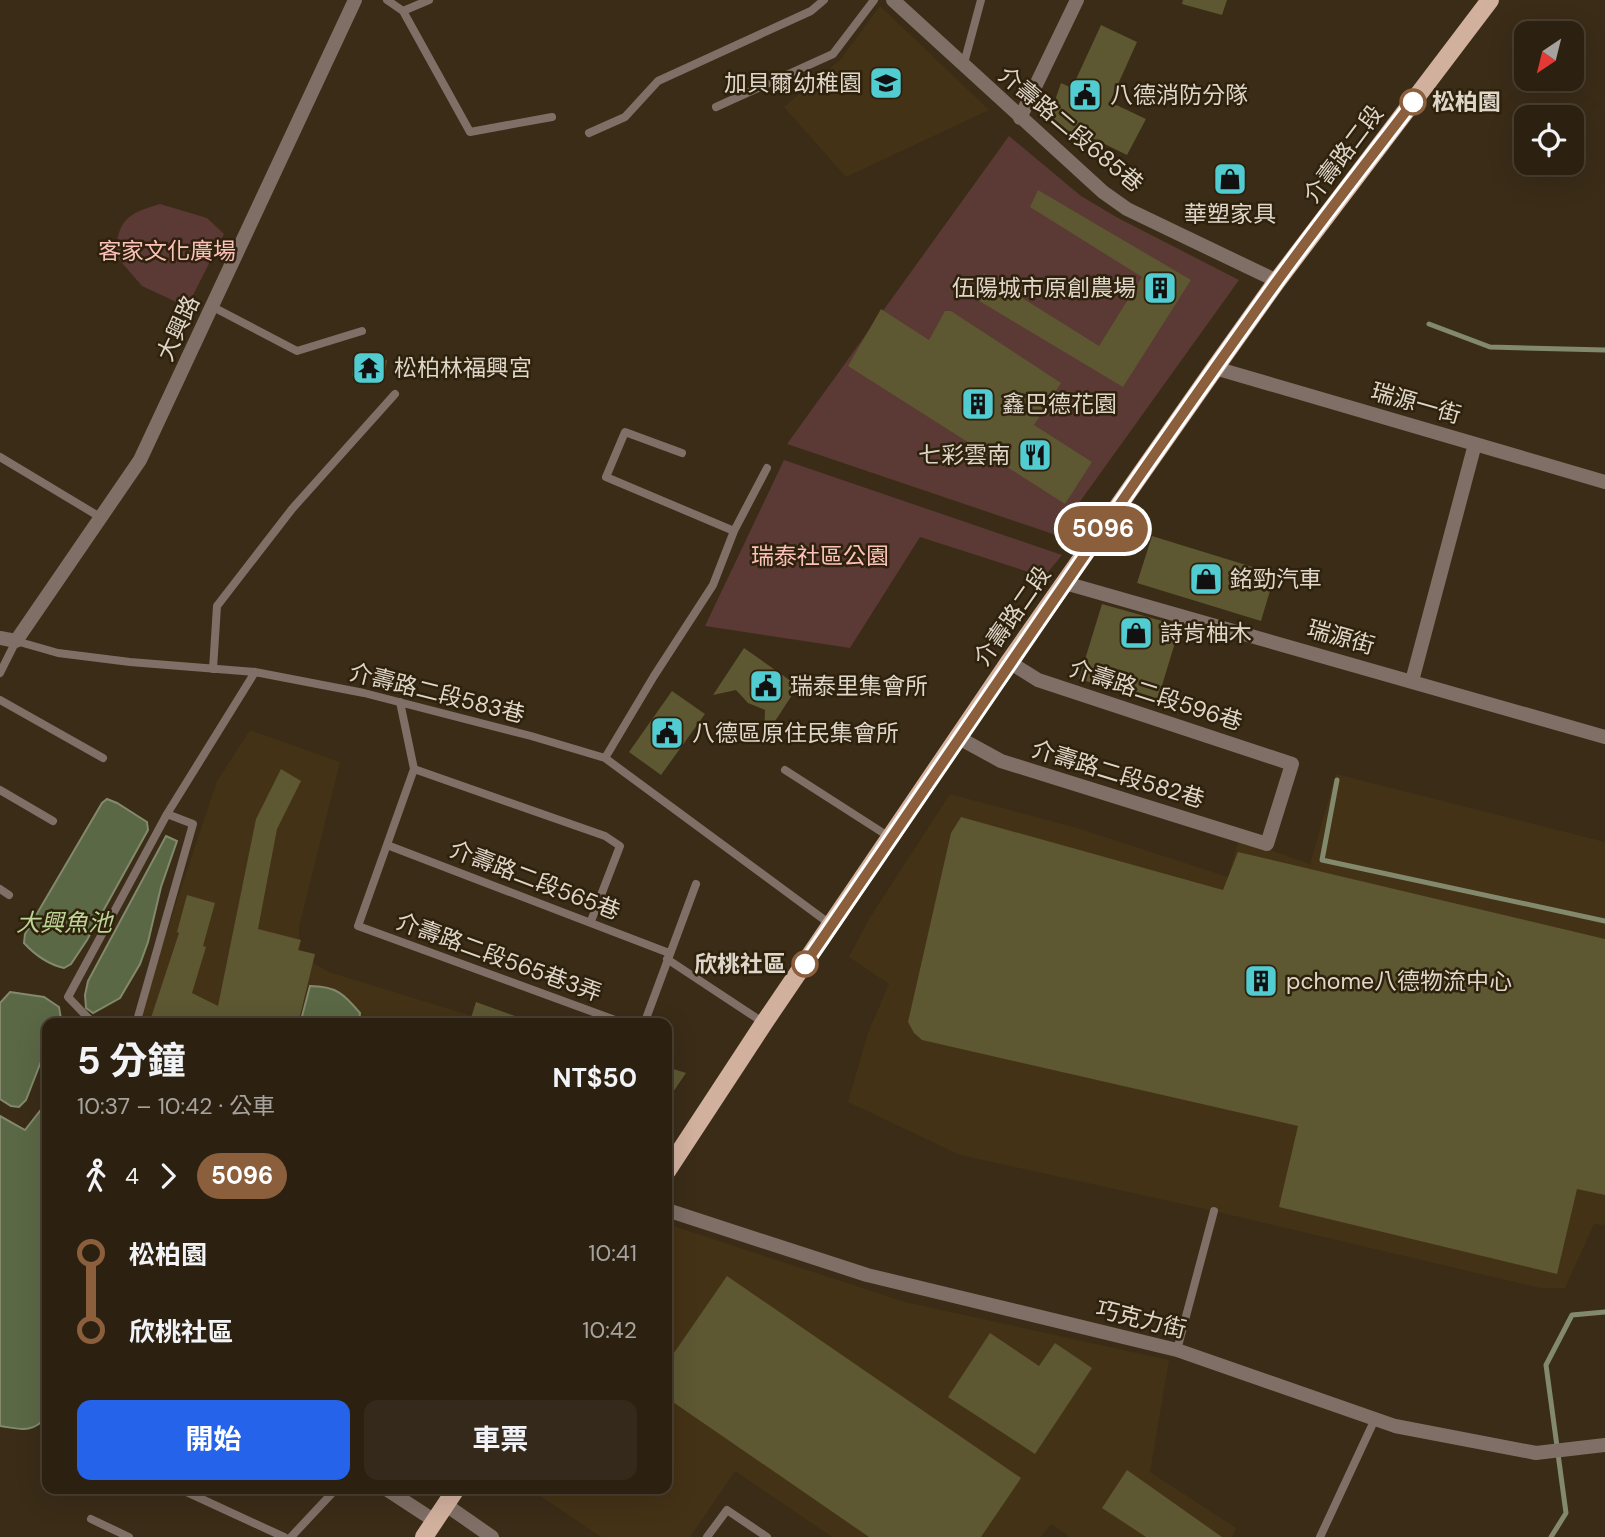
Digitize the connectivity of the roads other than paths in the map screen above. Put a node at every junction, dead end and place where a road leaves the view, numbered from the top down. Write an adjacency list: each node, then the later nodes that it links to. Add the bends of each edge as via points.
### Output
1 (355, 0): 17 (street, 大興路)
2 (387, 0): 10 (lane)
3 (429, 0): 10 (lane)
4 (824, 0): 15 (lane, via 659,81 625,117)
5 (874, 0): 12 (lane, via 833,54)
6 (893, 0): 11 (street, 介壽路二段685巷)
7 (981, 0): 11 (lane)
8 (1077, 0): 14 (street)
9 (1490, 0): 16 (main road, 介壽路二段)
10 (402, 10): 13 (lane, via 470,132)
11 (963, 66): 14 (street, 介壽路二段685巷)
12 (716, 107)
13 (552, 117)
14 (1020, 118): 16 (street, 介壽路二段685巷, via 1127,209)
15 (589, 133)
16 (1277, 281): 19 (main road, 介壽路二段)
17 (213, 307): 18 (lane, via 297,351); 26 (street, 大興路, via 140,460)
18 (362, 331)
19 (1215, 368): 21 (street, 瑞源一街); 28 (main road, 介壽路二段)
20 (396, 394): 32 (lane, via 292,509 217,606)
21 (1475, 444): 25 (street, 瑞源一街); 35 (street)
22 (682, 453): 27 (lane, via 625,432 606,477)
23 (0, 457): 26 (lane)
24 (767, 468): 27 (lane)
25 (1605, 482)
26 (100, 517): 30 (street, 大興路)
27 (734, 531): 41 (lane, via 713,585)
28 (1065, 583): 31 (main road, 介壽路二段); 35 (street, 瑞源街)
29 (0, 638): 30 (street)
30 (16, 641): 32 (lane, 介壽路二段583巷, via 58,653); 34 (lane)
31 (1009, 662): 39 (main road, 介壽路二段); 48 (street, 介壽路二段596巷, via 1038,680 1292,764)
32 (213, 669): 33 (lane, 介壽路二段583巷)
33 (255, 672): 37 (lane, 介壽路二段583巷); 45 (lane)
34 (0, 673)
35 (1412, 681): 38 (street, 瑞源街)
36 (0, 699): 40 (lane)
37 (400, 702): 41 (lane, 介壽路二段583巷); 42 (lane)
38 (1605, 737)
39 (959, 738): 47 (main road, 介壽路二段); 48 (street, 介壽路二段582巷, via 1001,761)
40 (103, 758)
41 (605, 758): 54 (lane, 介壽路二段583巷)
42 (414, 769): 49 (lane); 53 (lane, via 605,836 620,846)
43 (785, 770): 47 (lane)
44 (0, 790): 46 (lane)
45 (167, 814): 56 (lane, via 68,997); 57 (lane, via 192,824)
46 (53, 821)
47 (891, 838): 54 (main road, 介壽路二段)
48 (1267, 844)
49 (387, 845): 53 (lane, 介壽路二段565巷); 58 (lane, 介壽路二段565巷3弄, via 359,926)
50 (696, 884): 55 (lane)
51 (0, 889): 52 (lane)
52 (9, 895)
53 (591, 921): 55 (lane, 介壽路二段565巷)
54 (831, 925): 60 (main road, 介壽路二段)
55 (668, 956): 59 (lane); 60 (lane, 介壽路二段565巷)
56 (88, 1018)
57 (138, 1018)
58 (610, 1018)
59 (646, 1018)
60 (764, 1023): 61 (main road, 介壽路二段)
61 (672, 1163)
62 (1214, 1211): 64 (lane)
63 (672, 1212): 64 (street, 巧克力街, via 867,1275)
64 (1177, 1350): 65 (street, 巧克力街)
65 (1375, 1419): 66 (street, 巧克力街, via 1536,1452); 81 (lane)
66 (1605, 1445)
67 (191, 1494): 75 (lane)
68 (331, 1494): 76 (lane)
69 (394, 1494): 73 (street)
70 (453, 1494): 71 (main road)
71 (446, 1505): 73 (main road); 78 (street)
72 (90, 1519): 74 (lane)
73 (435, 1521): 77 (main road)
74 (129, 1537)
75 (284, 1537)
76 (291, 1537)
77 (424, 1537)
78 (492, 1537)
79 (708, 1537): 80 (lane, via 727,1510)
80 (767, 1537)
81 (1320, 1537)

